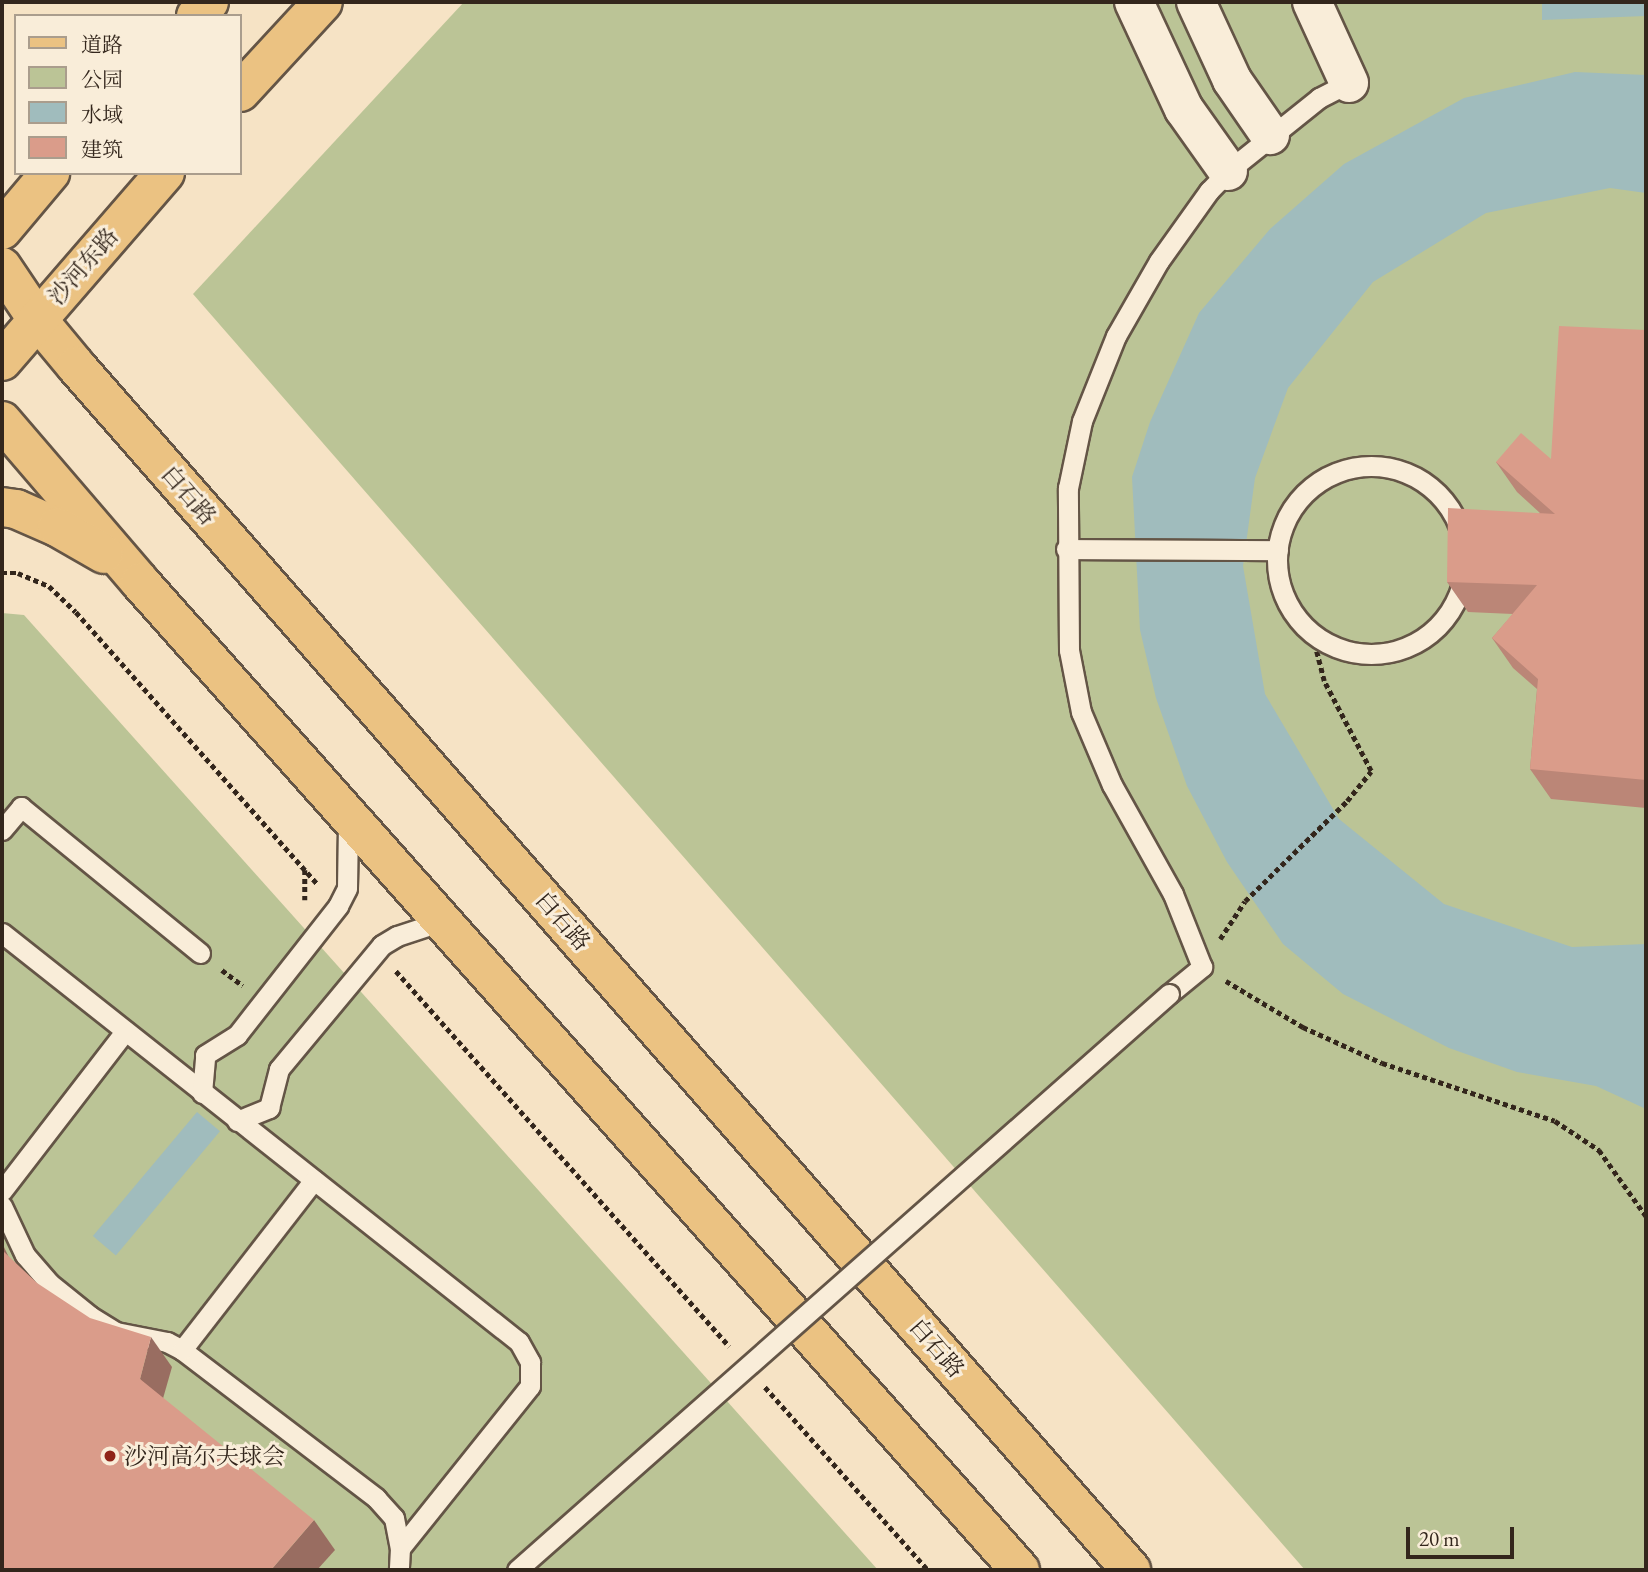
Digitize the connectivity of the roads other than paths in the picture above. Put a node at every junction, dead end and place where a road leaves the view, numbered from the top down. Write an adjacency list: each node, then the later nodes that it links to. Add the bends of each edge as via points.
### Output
1 (323, 2): 6 (main road)
2 (1134, 2): 8 (street, via 1184,109)
3 (1196, 2): 7 (street, via 1232,80)
4 (1312, 2): 5 (street)
5 (1349, 83): 7 (lane, via 1319,98)
6 (242, 90)
7 (1270, 135): 8 (lane)
8 (1228, 171): 17 (lane, via 1159,261 1116,335 1082,421 1068,488)
9 (48, 175): 11 (main road)
10 (164, 175): 13 (main road, 沙河东路)
11 (2, 230)
12 (2, 267): 13 (main road, 白石路)
13 (37, 319): 14 (main road, 沙河东路); 36 (main road, 白石路)
14 (2, 361)
15 (2, 421): 19 (main road)
16 (2, 507): 19 (main road, via 16,509 98,549)
17 (1066, 549): 18 (lane); 34 (lane, bridge, via 1069,650 1081,712 1112,785 1173,894 1202,967)
18 (1278, 550): 18 (lane, via 1284,523 1302,495 1328,476 1359,466 1392,468 1422,481 1446,503 1462,533 1465,568 1460,594 1445,620 1423,640 1396,652 1366,655 1338,649 1312,634 1292,612 1280,584)
19 (140, 582): 20 (main road)
20 (349, 816): 22 (main road); 26 (lane, via 347,888 338,906 237,1035 205,1055)
21 (2, 830): 24 (lane, via 21,807)
22 (443, 921): 27 (lane, via 397,936 377,950 279,1069 269,1108); 35 (main road)
23 (2, 933): 25 (lane)
24 (200, 953)
25 (125, 1031): 26 (lane); 29 (lane)
26 (202, 1093): 27 (lane)
27 (237, 1121): 28 (lane)
28 (314, 1180): 31 (lane); 32 (lane, via 519,1342 530,1362 530,1386)
29 (2, 1191)
30 (2, 1206): 31 (lane, via 25,1255 70,1300 116,1332 167,1342)
31 (182, 1350): 32 (lane, via 376,1498 394,1518)
32 (400, 1548): 33 (lane)
33 (399, 1570)
34 (517, 1570)
35 (1020, 1570)
36 (1131, 1570)

